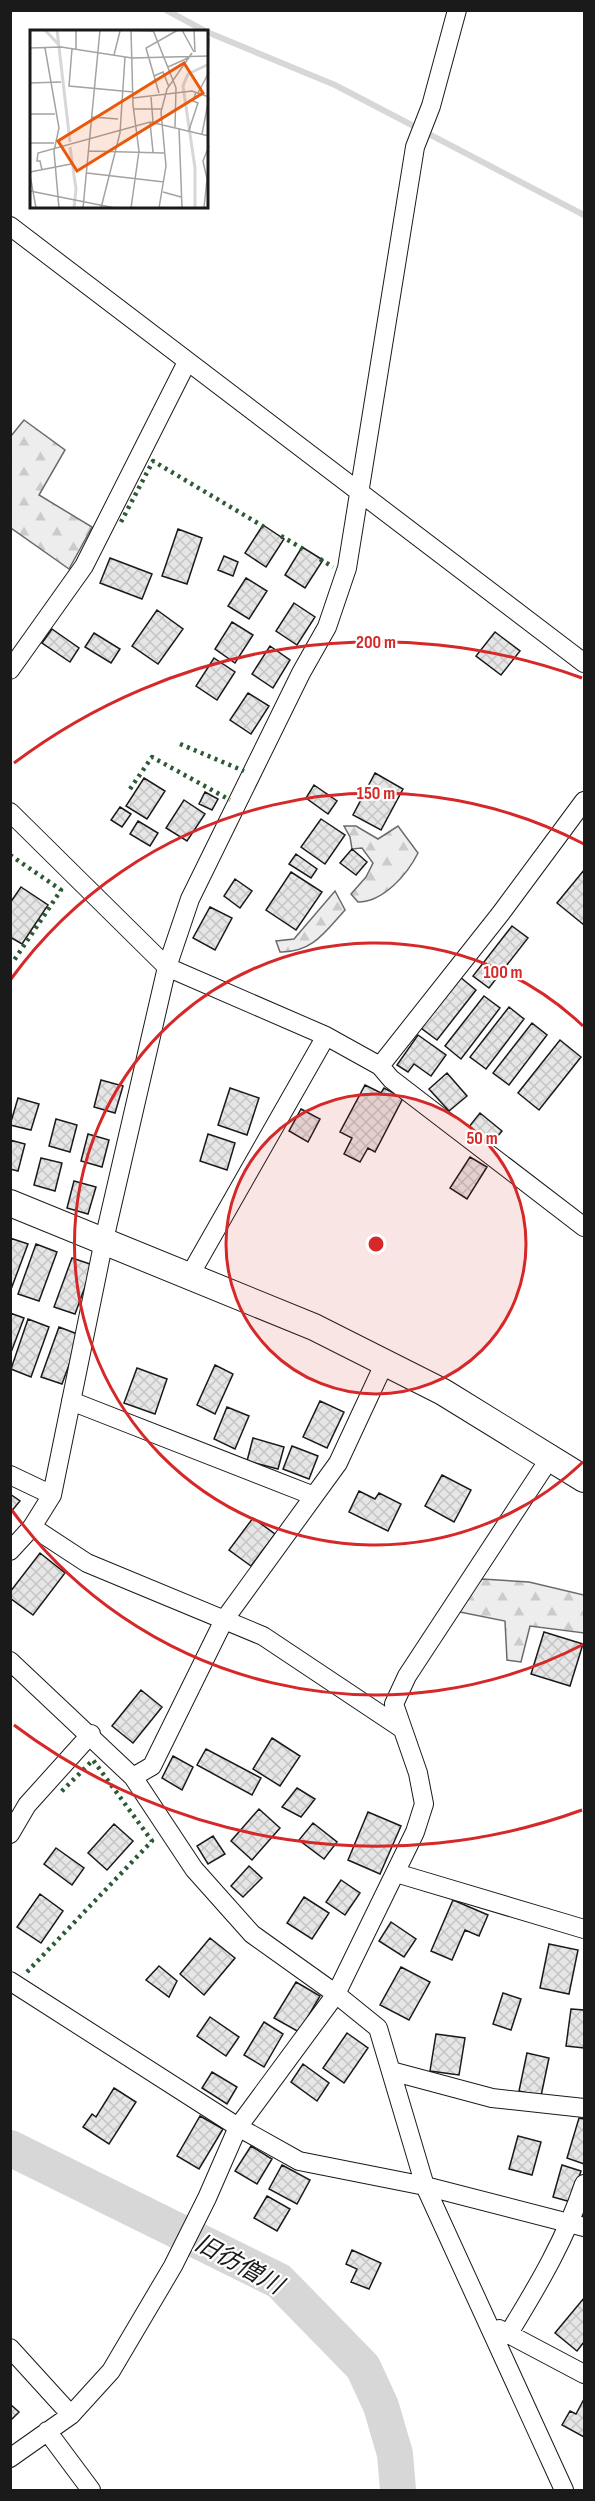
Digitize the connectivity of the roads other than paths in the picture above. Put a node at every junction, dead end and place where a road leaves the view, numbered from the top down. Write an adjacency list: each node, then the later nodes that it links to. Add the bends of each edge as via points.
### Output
1 (457, 10): 4 (street, via 431,106 415,147)
2 (10, 226): 3 (street)
3 (187, 362): 4 (street); 6 (street, via 84,566)
4 (359, 492): 5 (street); 9 (street, via 347,568 330,618 190,899)
5 (585, 663)
6 (10, 670)
7 (585, 801): 11 (street)
8 (10, 812): 9 (street)
9 (167, 968): 10 (street); 14 (street)
10 (326, 1036): 11 (street); 15 (street)
11 (380, 1066): 13 (street, via 391,1079)
12 (10, 1203): 14 (street)
13 (585, 1227)
14 (104, 1240): 15 (street); 17 (street)
15 (190, 1275): 16 (street, via 314,1327)
16 (385, 1362): 18 (street, via 443,1392); 22 (street, via 338,1463)
17 (71, 1401): 21 (street); 22 (street)
18 (550, 1458): 20 (street); 27 (street, via 407,1676 394,1704)
19 (10, 1475): 21 (street)
20 (585, 1479)
21 (52, 1495): 23 (street)
22 (314, 1496): 25 (street)
23 (32, 1527): 24 (street); 25 (street, via 87,1563)
24 (10, 1551)
25 (224, 1620): 27 (street, via 263,1636); 29 (street, via 152,1766)
26 (10, 1660): 28 (street)
27 (401, 1728): 31 (street, via 418,1773 424,1804)
28 (91, 1734): 29 (street); 30 (street, via 27,1805)
29 (133, 1777): 34 (street, via 194,1869 252,1934)
30 (10, 1834)
31 (396, 1874): 32 (street); 34 (street)
32 (585, 1929)
33 (10, 1981): 37 (street)
34 (336, 1994): 35 (street, via 378,2028); 37 (street)
35 (391, 2071): 36 (street, via 492,2098); 39 (street)
36 (585, 2108)
37 (238, 2127): 39 (street, via 299,2161); 45 (street, via 167,2275 111,2371)
38 (585, 2184): 40 (street)
39 (425, 2186): 40 (street); 41 (street)
40 (578, 2225): 42 (street)
41 (489, 2325): 42 (street); 49 (street)
42 (509, 2333): 44 (street)
43 (10, 2348): 45 (street)
44 (585, 2374)
45 (71, 2415): 46 (street)
46 (47, 2431): 47 (street); 48 (street)
47 (10, 2458)
48 (91, 2490)
49 (564, 2490)

